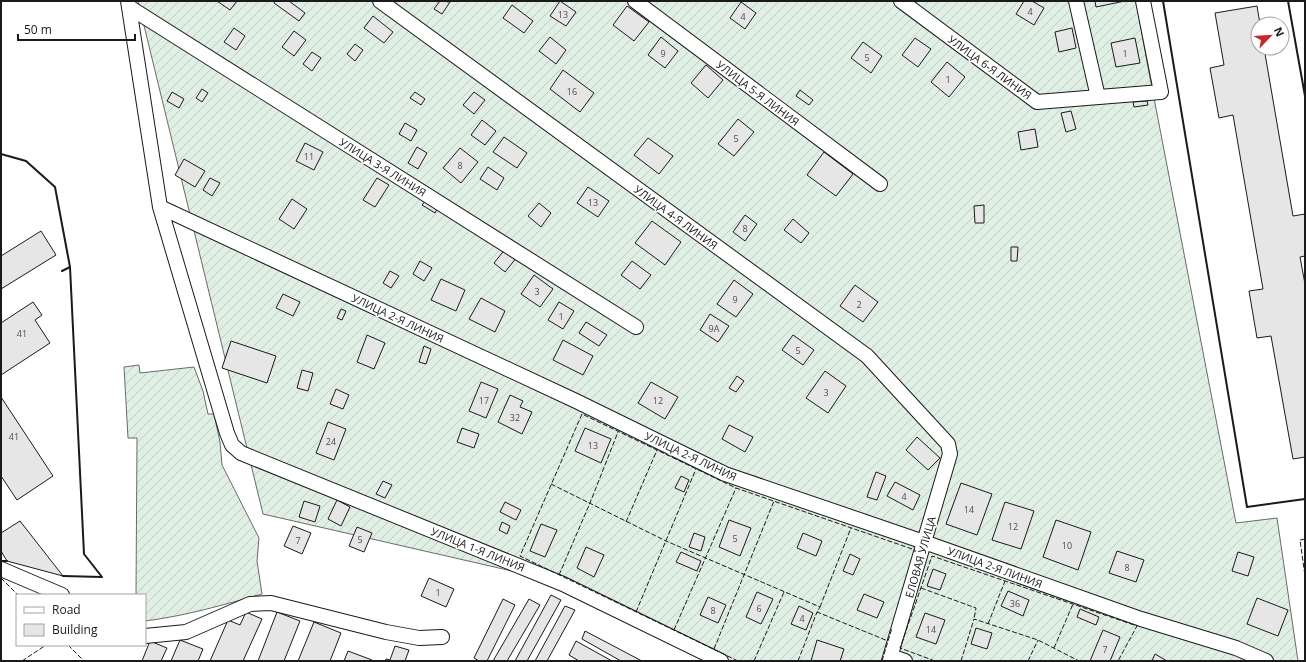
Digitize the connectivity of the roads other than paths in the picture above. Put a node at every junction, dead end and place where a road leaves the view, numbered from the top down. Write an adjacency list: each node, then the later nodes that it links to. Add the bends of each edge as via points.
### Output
1 (380, 1): 11 (street, УЛИЦА 4-Я ЛИНИЯ, via 867,356 948,444)
2 (635, 1): 8 (street, УЛИЦА 5-Я ЛИНИЯ)
3 (901, 1): 7 (street, УЛИЦА 6-Я ЛИНИЯ, via 1037,102)
4 (1076, 1): 7 (street)
5 (1143, 1): 7 (street, УЛИЦА 6-Я ЛИНИЯ, via 1161,92)
6 (128, 4): 9 (street); 10 (street, УЛИЦА 3-Я ЛИНИЯ)
7 (1098, 97)
8 (880, 184)
9 (160, 207): 12 (street, УЛИЦА 2-Я ЛИНИЯ, via 576,401 725,474); 18 (street, УЛИЦА 1-Я ЛИНИЯ, via 227,433 232,445 241,453 563,584)
10 (636, 327)
11 (950, 454): 12 (street, ЕЛОВАЯ УЛИЦА)
12 (924, 542): 17 (street, ЕЛОВАЯ УЛИЦА); 20 (street, УЛИЦА 2-Я ЛИНИЯ, via 1142,619 1236,648)
13 (1, 570): 14 (street)
14 (60, 594)
15 (146, 636): 16 (street, via 186,632 250,604 271,603 386,632 419,638)
16 (442, 638)
17 (890, 659): 19 (street)
18 (721, 661)
19 (905, 661)
20 (1266, 661)

